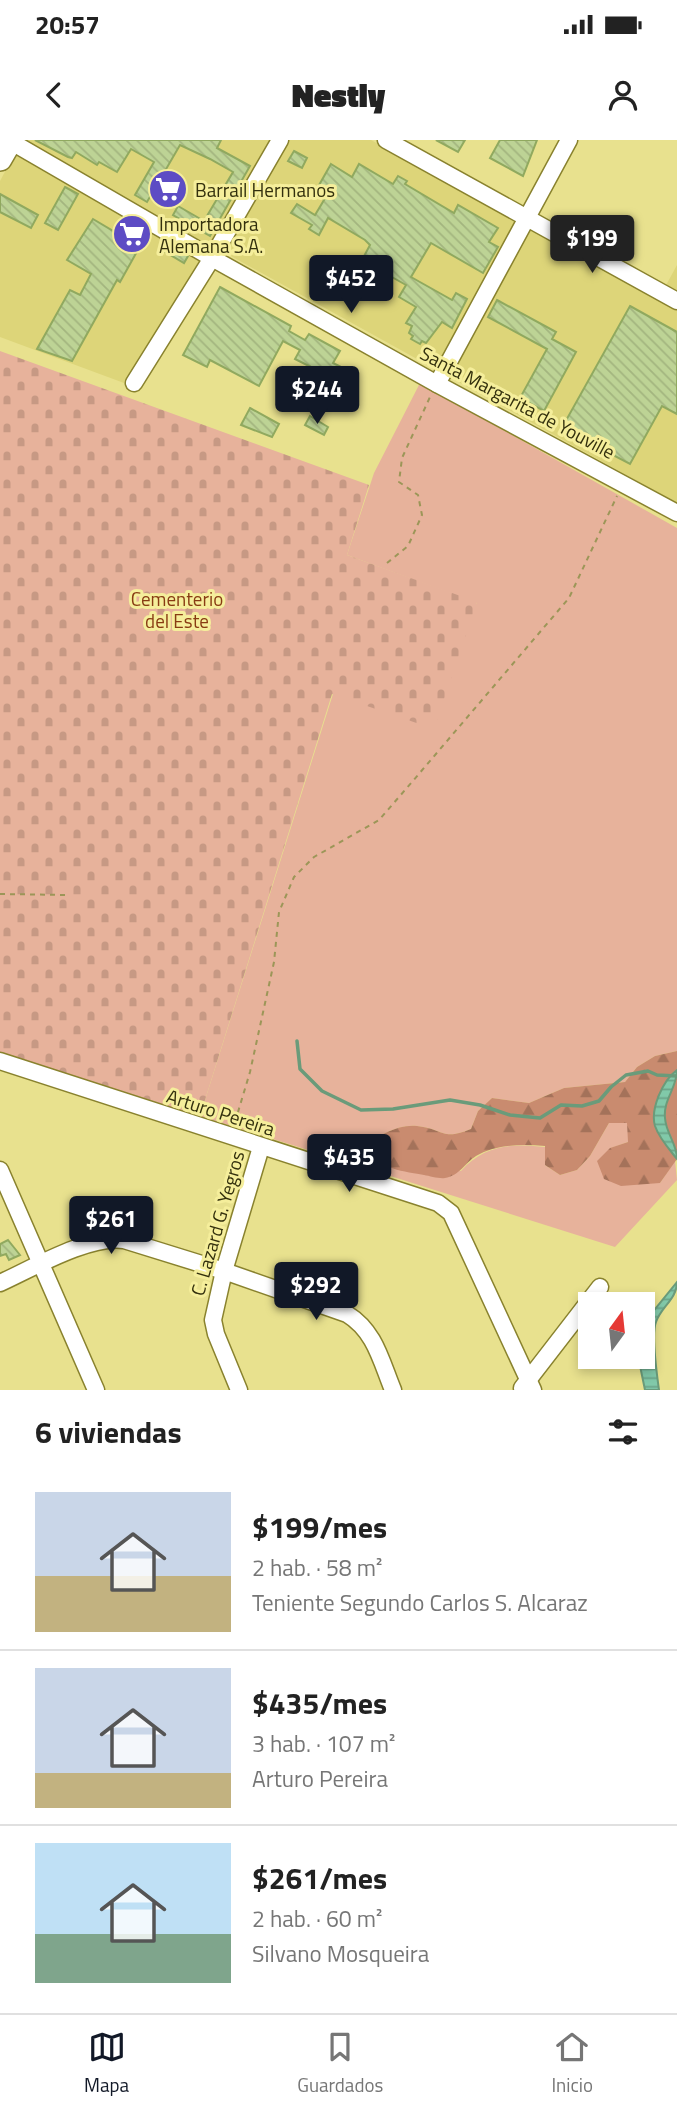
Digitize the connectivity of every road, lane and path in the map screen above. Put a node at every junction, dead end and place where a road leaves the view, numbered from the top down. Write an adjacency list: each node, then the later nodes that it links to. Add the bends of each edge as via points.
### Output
1 (10, 140): 5 (highway); 7 (street, Santa Margarita de Youville)
2 (280, 140): 7 (street)
3 (386, 140): 6 (street)
4 (569, 140): 6 (street)
5 (0, 159)
6 (526, 216): 8 (street); 10 (street)
7 (212, 258): 9 (street); 10 (street, Santa Margarita de Youville)
8 (677, 301)
9 (134, 383)
10 (435, 388): 12 (street, Santa Margarita de Youville); 13 (path, via 402,458 399,482 418,495 422,515 408,546)
11 (618, 495): 17 (path, via 569,598 379,820 314,857 294,877 279,912 274,962 250,1072)
12 (677, 513)
13 (387, 563)
14 (0, 894): 15 (path)
15 (67, 895)
16 (0, 1061): 17 (street, Arturo Pereira)
17 (230, 1137): 18 (street, Arturo Pereira)
18 (261, 1147): 21 (street, C. Lazard G. Yegros); 24 (street, Arturo Pereira, via 438,1203 450,1213 495,1305)
19 (0, 1170): 20 (street)
20 (41, 1264): 21 (street, via 111,1238); 22 (street); 25 (street)
21 (224, 1271): 26 (street, C. Lazard G. Yegros, via 213,1320); 27 (street, via 361,1322 372,1336)
22 (0, 1283)
23 (600, 1287): 24 (street)
24 (527, 1387)
25 (96, 1390)
26 (239, 1390)
27 (393, 1390)

